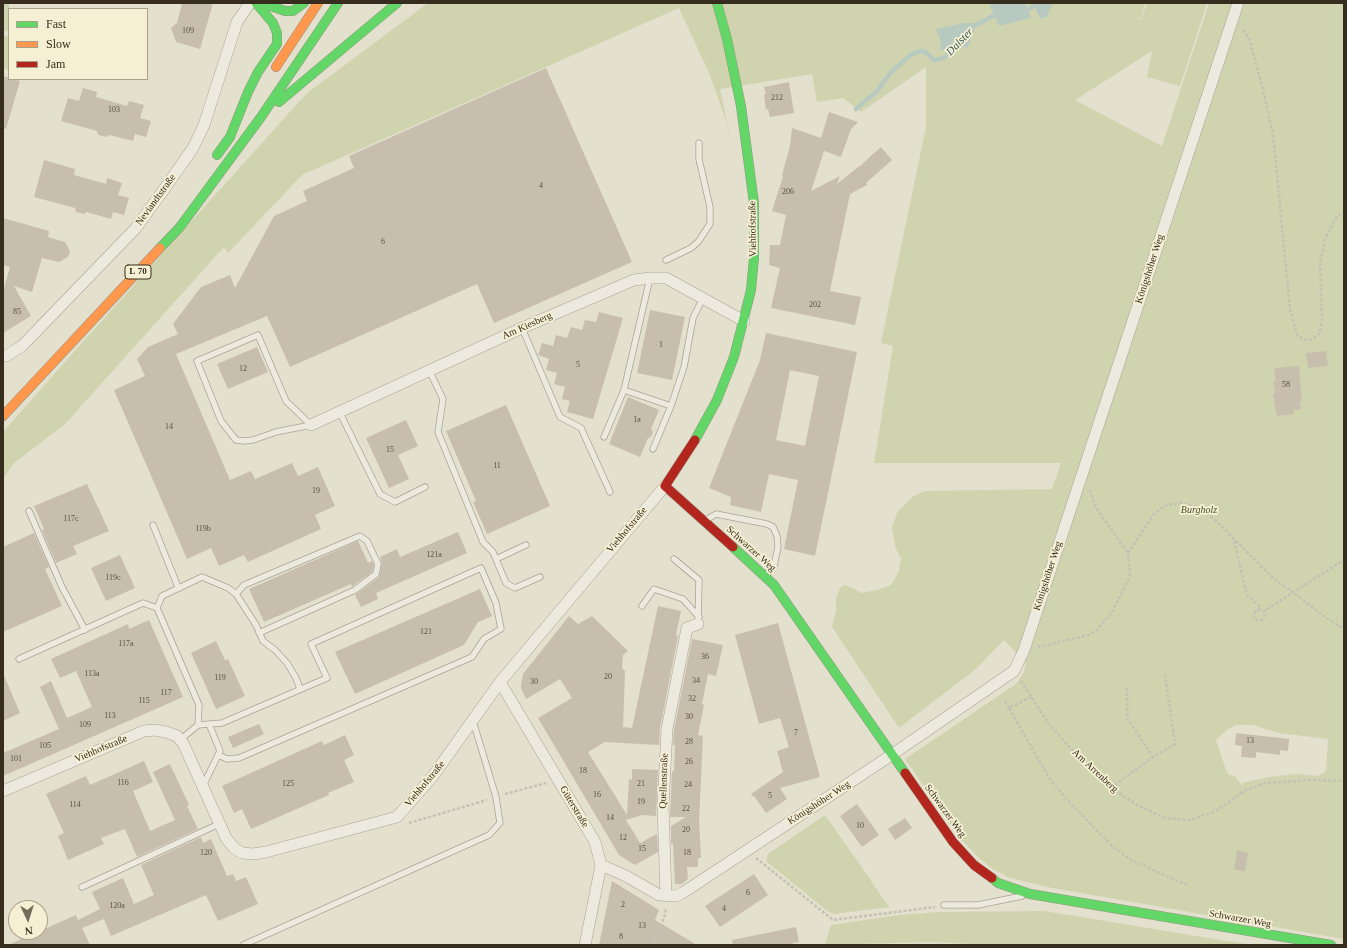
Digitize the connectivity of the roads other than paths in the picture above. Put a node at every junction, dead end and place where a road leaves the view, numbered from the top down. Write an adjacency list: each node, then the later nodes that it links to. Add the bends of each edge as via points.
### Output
1 (250, 3): 21 (street, Neviandtstraße, via 237,22 204,125 193,148 131,234 22,346)
2 (256, 3): 13 (main road, via 274,23 277,44 258,72)
3 (262, 3): 4 (main road, via 285,11 300,7)
4 (304, 3)
5 (318, 3): 10 (main road)
6 (338, 3): 12 (main road, L 70)
7 (396, 3): 12 (main road, L 70)
8 (717, 3): 19 (main road, Viehhofstraße, via 741,106 754,202 754,258)
9 (1238, 3): 56 (street, Königshöher Weg, via 1024,650 1014,671)
10 (272, 72)
11 (255, 98): 13 (main road)
12 (261, 118): 26 (main road, L 70, via 180,227)
13 (230, 137): 15 (main road)
14 (699, 143): 16 (lane, via 699,159 710,208 710,224 691,248)
15 (212, 162)
16 (666, 260)
17 (650, 278): 18 (street, Am Kiesberg, via 666,278); 20 (street, Am Kiesberg, via 634,280); 23 (lane)
18 (704, 298): 19 (street, Am Kiesberg); 24 (lane, via 694,318 684,367)
19 (744, 321): 30 (main road, Viehhofstraße, via 734,357 717,400 685,457)
20 (522, 328): 22 (street, Am Kiesberg); 32 (lane, via 560,417 581,428)
21 (3, 356)
22 (429, 370): 25 (street, Am Kiesberg); 37 (lane, via 443,399 438,432 483,542 494,552)
23 (624, 390): 24 (lane); 28 (lane)
24 (671, 406): 29 (lane)
25 (339, 411): 27 (street, Am Kiesberg); 31 (lane, via 380,494 395,502)
26 (3, 416)
27 (311, 425): 27 (lane, via 253,440 236,440 222,421 197,360 258,335 286,401)
28 (604, 436)
29 (653, 449)
30 (665, 486): 34 (main road, Schwarzer Weg); 49 (street, Viehhofstraße)
31 (425, 488)
32 (610, 492)
33 (29, 511): 46 (lane)
34 (704, 522): 39 (main road, Schwarzer Weg); 39 (lane, via 716,514 772,527 777,536 778,547 774,566)
35 (154, 525): 41 (lane)
36 (526, 545): 37 (lane)
37 (496, 559): 40 (lane, via 506,584 515,588)
38 (674, 559): 45 (lane, via 699,580)
39 (765, 576): 56 (main road, Schwarzer Weg, via 774,585)
40 (540, 577)
41 (178, 587): 42 (lane, via 202,577); 44 (lane, via 162,596)
42 (236, 594): 47 (lane); 47 (lane, via 244,585 360,536 367,541 378,564 376,574 355,590)
43 (642, 606): 45 (lane, via 654,589 683,599)
44 (157, 608): 46 (lane, via 143,603); 53 (lane, via 199,705)
45 (698, 621): 63 (street, Quellenstraße, via 687,628 667,729 663,807)
46 (84, 630): 48 (lane)
47 (259, 633): 50 (lane, via 263,641 287,663)
48 (19, 659)
49 (500, 682): 51 (street, Viehhofstraße); 60 (street, Güterstraße, via 595,842)
50 (300, 689): 52 (lane, via 222,723); 55 (lane, via 327,678 311,644 481,568 496,604 501,629 484,639 472,657 239,758 227,759)
51 (473, 721): 59 (street, Viehhofstraße, via 433,776 397,817 253,854 242,853 234,848); 65 (lane, via 496,797 500,823 488,835)
52 (209, 724): 53 (lane); 55 (lane, via 220,751)
53 (198, 725): 54 (lane)
54 (180, 740): 57 (street, Viehhofstraße); 58 (street, Viehhofstraße, via 166,732 144,731)
55 (218, 755): 57 (lane)
56 (891, 755): 62 (main road, Schwarzer Weg, via 952,842 974,865 998,883); 63 (street, Königshöher Weg, via 684,892 676,896)
57 (202, 786): 59 (street, Viehhofstraße)
58 (3, 790)
59 (219, 824): 61 (lane)
60 (601, 865): 63 (street, via 659,895); 66 (street, Güterstraße)
61 (82, 887)
62 (1030, 894): 64 (lane, via 978,905); 67 (main road, Schwarzer Weg)
63 (666, 896)
64 (944, 906)
65 (244, 945)
66 (585, 945)
67 (1331, 945)

